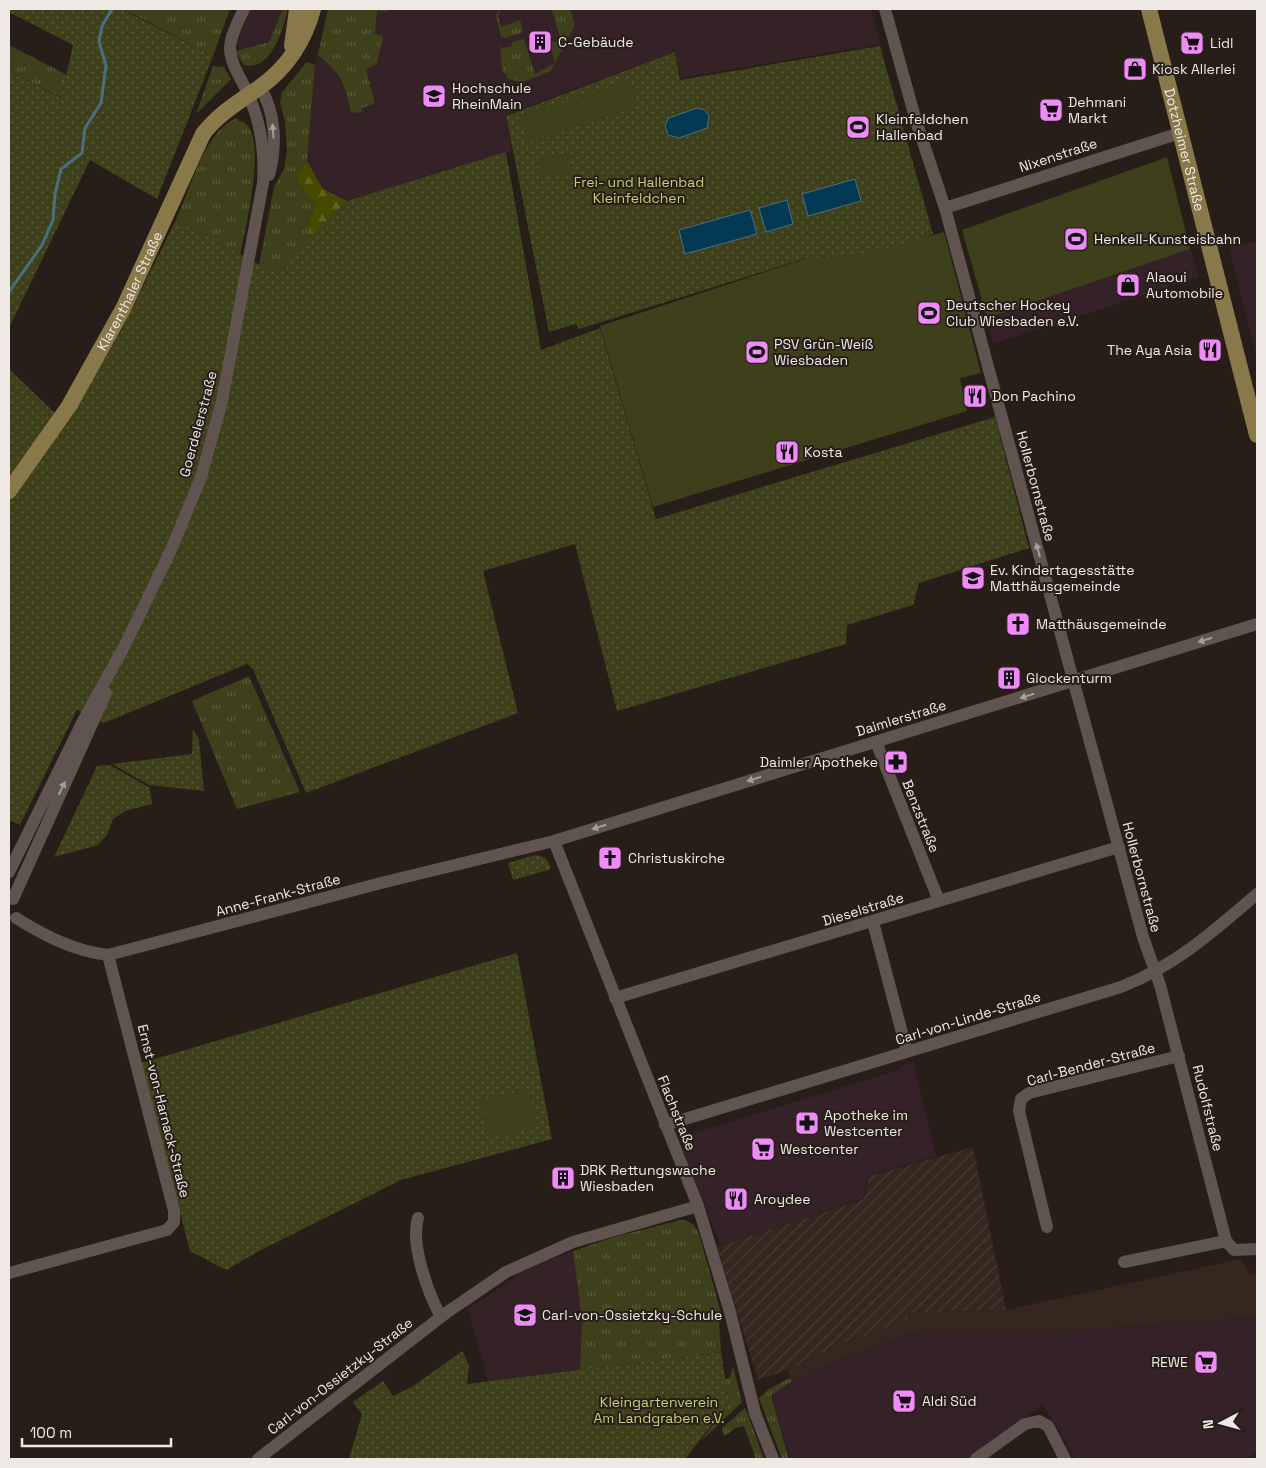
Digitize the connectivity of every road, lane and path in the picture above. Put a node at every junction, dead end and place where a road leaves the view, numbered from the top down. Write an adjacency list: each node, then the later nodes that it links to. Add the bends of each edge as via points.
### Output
1 (244, 9): 7 (street, via 230,49 234,64)
2 (297, 9): 6 (main road, via 295,35)
3 (314, 9): 6 (main road, Klarenthaler Straße, via 303,38)
4 (885, 9): 9 (street, Hollerbornstraße)
5 (1149, 9): 8 (main road, Dotzheimer Straße)
6 (283, 68): 7 (main road, Klarenthaler Straße)
7 (254, 91): 11 (main road, Klarenthaler Straße, via 216,119 203,134 123,309 68,406); 13 (street, Goerdelerstraße, via 269,104 274,139 272,165 261,196 222,401 201,477 171,550)
8 (1180, 133): 9 (street, Nixenstraße); 10 (main road, Dotzheimer Straße)
9 (944, 208): 14 (street, Hollerbornstraße, one-way to 9)
10 (1257, 435)
11 (9, 491)
12 (1257, 624): 14 (street, Daimlerstraße, one-way to 14)
13 (124, 647): 18 (street, Goerdelerstraße, via 83,721); 20 (street, Goerdelerstraße, one-way to 13, via 93,725)
14 (1073, 681): 15 (street, Daimlerstraße, one-way to 15); 17 (street, Hollerbornstraße)
15 (876, 742): 16 (street, Daimlerstraße, one-way to 16); 21 (street, Benzstraße)
16 (554, 841): 24 (street, Anne-Frank-Straße); 26 (street, Flachstraße)
17 (1118, 847): 21 (street, Dieselstraße); 25 (street, Hollerbornstraße)
18 (9, 872)
19 (1257, 894): 25 (street, Carl-von-Linde-Straße, via 1196,947)
20 (11, 898): 22 (street, Goerdelerstraße, via 18,910)
21 (939, 901): 23 (street, Dieselstraße)
22 (12, 921): 24 (street, Anne-Frank-Straße, via 90,953)
23 (873, 922): 26 (street, Dieselstraße); 27 (street)
24 (108, 955): 36 (street, Ernst-von-Harnack-Straße, via 158,1145 174,1222 167,1230)
25 (1156, 972): 27 (street, Carl-von-Linde-Straße, via 1103,994); 28 (street, Rudolfstraße)
26 (615, 998): 29 (street, Flachstraße)
27 (907, 1052): 29 (street, Carl-von-Linde-Straße)
28 (1179, 1056): 32 (street, Carl-Bender-Straße, via 1029,1093 1021,1099 1019,1111); 33 (street, Rudolfstraße)
29 (665, 1125): 30 (street, Flachstraße)
30 (698, 1206): 37 (street, Carl-von-Ossietzky-Straße, via 573,1242 506,1272); 39 (street, Flachstraße, via 750,1395)
31 (418, 1218): 37 (street, via 415,1230 418,1247 430,1296)
32 (1047, 1227)
33 (1230, 1245): 34 (street); 35 (street)
34 (1257, 1249)
35 (1124, 1262)
36 (9, 1273)
37 (441, 1317): 38 (street, Carl-von-Ossietzky-Straße)
38 (258, 1459)
39 (773, 1459)
40 (976, 1459): 41 (street, via 1025,1424 1039,1421 1048,1426)
41 (1065, 1459)

